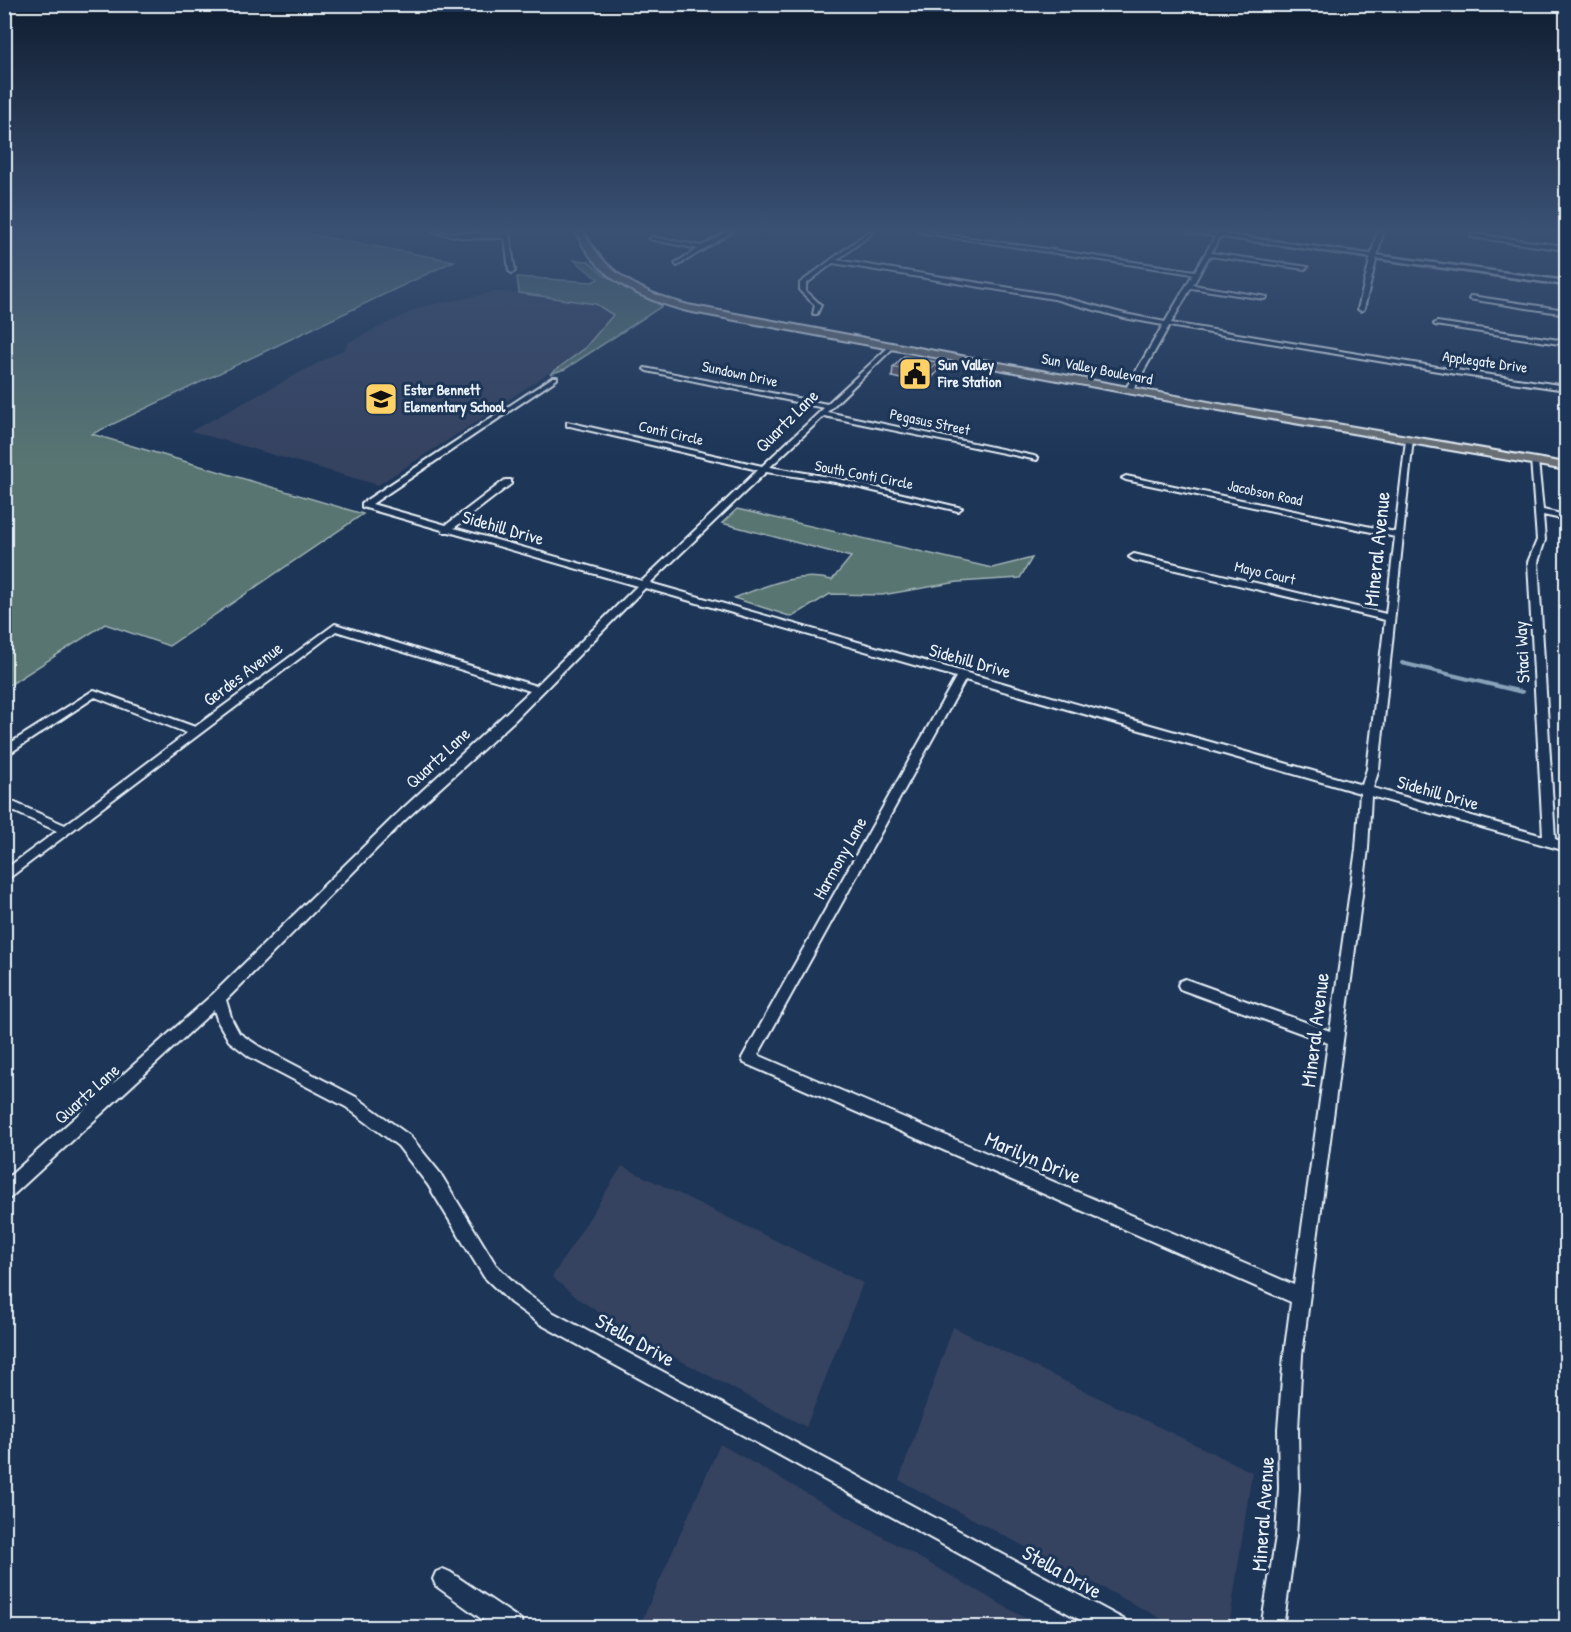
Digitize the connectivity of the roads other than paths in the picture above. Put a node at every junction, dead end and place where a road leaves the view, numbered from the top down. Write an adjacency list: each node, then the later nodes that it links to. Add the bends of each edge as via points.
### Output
1 (698, 308): 11 (main road, Sun Valley Boulevard)
2 (817, 308): 7 (street)
3 (1095, 308): 8 (street, Applegate Drive)
4 (1175, 308): 8 (street)
5 (1540, 308): 6 (street)
6 (1566, 312)
7 (815, 313)
8 (1166, 324): 14 (street, Applegate Drive); 15 (street)
9 (1437, 324): 10 (street)
10 (1566, 343)
11 (892, 346): 15 (main road, Sun Valley Boulevard); 16 (street, Quartz Lane)
12 (647, 369): 16 (street, Sundown Drive)
13 (555, 378): 28 (street, Sidehill Drive, via 365,505)
14 (1566, 388)
15 (1129, 390): 18 (main road, Sun Valley Boulevard)
16 (824, 409): 19 (street, Pegasus Street); 22 (street, Quartz Lane)
17 (570, 424): 22 (street, Conti Circle)
18 (1410, 440): 20 (main road, Sun Valley Boulevard); 29 (street, Mineral Avenue)
19 (1034, 458)
20 (1534, 461): 21 (main road, Sun Valley Boulevard); 26 (street, Staci Way)
21 (1566, 467)
22 (765, 469): 25 (street, South Conti Circle, via 836,480); 31 (street, Quartz Lane)
23 (1126, 477): 29 (street, Jacobson Road)
24 (508, 482): 28 (street)
25 (958, 508)
26 (1539, 512): 27 (street); 40 (street, Staci Way, via 1541,540 1533,561)
27 (1566, 517)
28 (446, 530): 31 (street, Sidehill Drive)
29 (1399, 536): 32 (street, Mineral Avenue)
30 (1134, 557): 32 (street, Mayo Court)
31 (643, 585): 33 (street, Sidehill Drive); 34 (street, Quartz Lane)
32 (1390, 618): 37 (street, Mineral Avenue, via 1373,768)
33 (962, 676): 37 (street, Sidehill Drive); 46 (street, Harmony Lane)
34 (537, 690): 35 (street, Gerdes Avenue, via 335,627); 44 (street, Quartz Lane, via 402,816)
35 (196, 732): 36 (street, via 94,693); 39 (street, Gerdes Avenue)
36 (4, 753)
37 (1366, 790): 40 (street, Sidehill Drive); 45 (street, Mineral Avenue, via 1362,849)
38 (4, 802): 39 (street)
39 (66, 830): 42 (street, Gerdes Avenue)
40 (1549, 842): 41 (street, Sidehill Drive)
41 (1566, 847)
42 (4, 877)
43 (1185, 985): 45 (street)
44 (218, 998): 47 (street, Quartz Lane); 51 (street, Stella Drive, via 234,1037 351,1102 404,1141 434,1179 490,1271 546,1318)
45 (1335, 1039): 48 (street, Mineral Avenue)
46 (749, 1058): 48 (street, Marilyn Drive)
47 (4, 1192)
48 (1301, 1297): 52 (street, Mineral Avenue, via 1288,1429 1286,1536)
49 (443, 1579): 50 (street)
50 (513, 1628)
51 (1117, 1628)
52 (1272, 1628)

